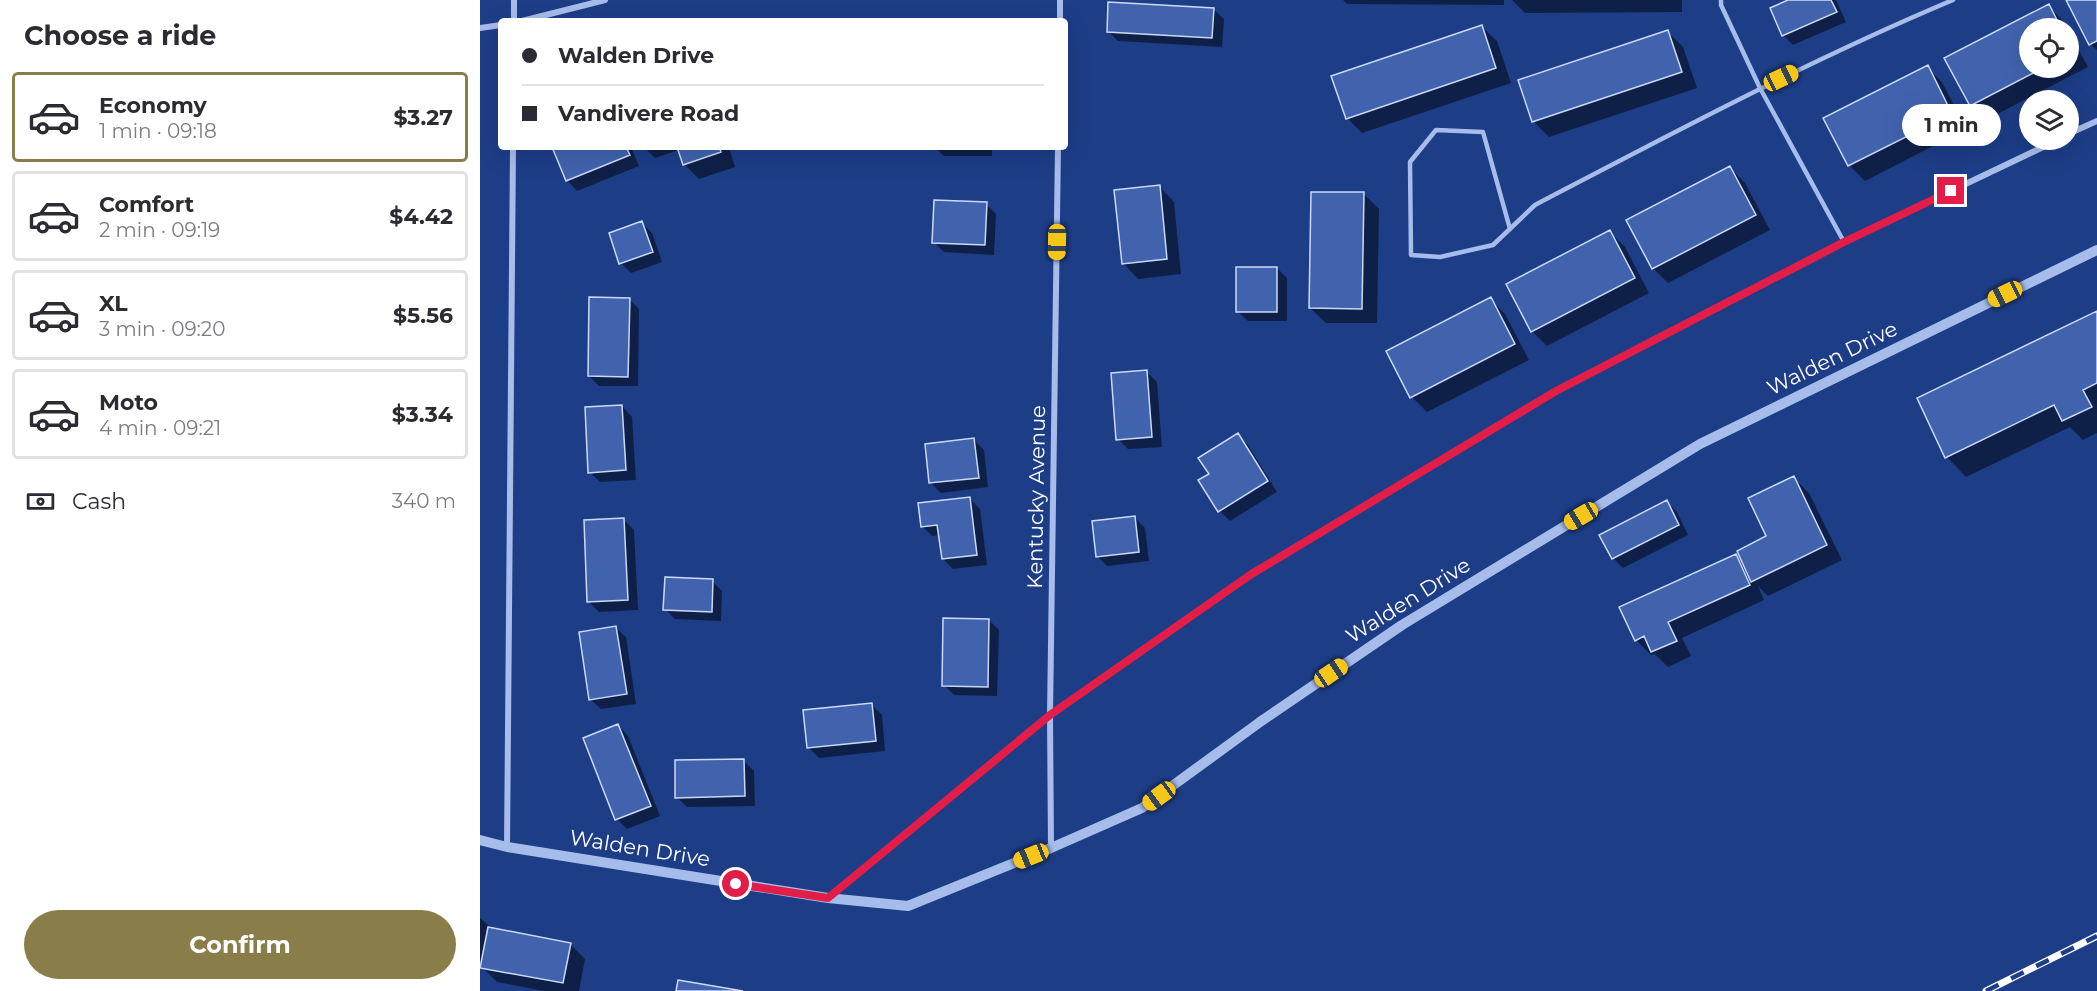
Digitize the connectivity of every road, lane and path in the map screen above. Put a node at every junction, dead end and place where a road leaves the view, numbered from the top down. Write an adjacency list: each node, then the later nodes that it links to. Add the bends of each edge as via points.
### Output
1 (514, 0): 6 (street)
2 (605, 0): 7 (street)
3 (1060, 0): 8 (street)
4 (1721, 0): 11 (lane)
5 (1953, 0): 11 (lane)
6 (514, 18)
7 (534, 18)
8 (1060, 18)
9 (498, 25): 10 (street)
10 (480, 28)
11 (1760, 88): 17 (lane, via 1535,205); 18 (lane)
12 (2097, 121): 13 (street)
13 (2079, 129)
14 (513, 150): 22 (street)
15 (1058, 150): 20 (street, Kentucky Avenue)
16 (2037, 150): 18 (street)
17 (1510, 229): 17 (lane, via 1483,132 1436,130 1410,162 1411,255 1440,257 1493,244)
18 (1844, 242): 20 (street, via 1556,391 1250,575)
19 (2097, 250): 23 (street, Walden Drive, via 1700,444 1402,625 1142,808)
20 (1050, 715): 23 (street, Kentucky Avenue); 24 (street)
21 (480, 840): 22 (street, Walden Drive)
22 (507, 847): 24 (street, Walden Drive)
23 (1051, 848): 24 (street, Walden Drive, via 908,906)
24 (828, 898)

